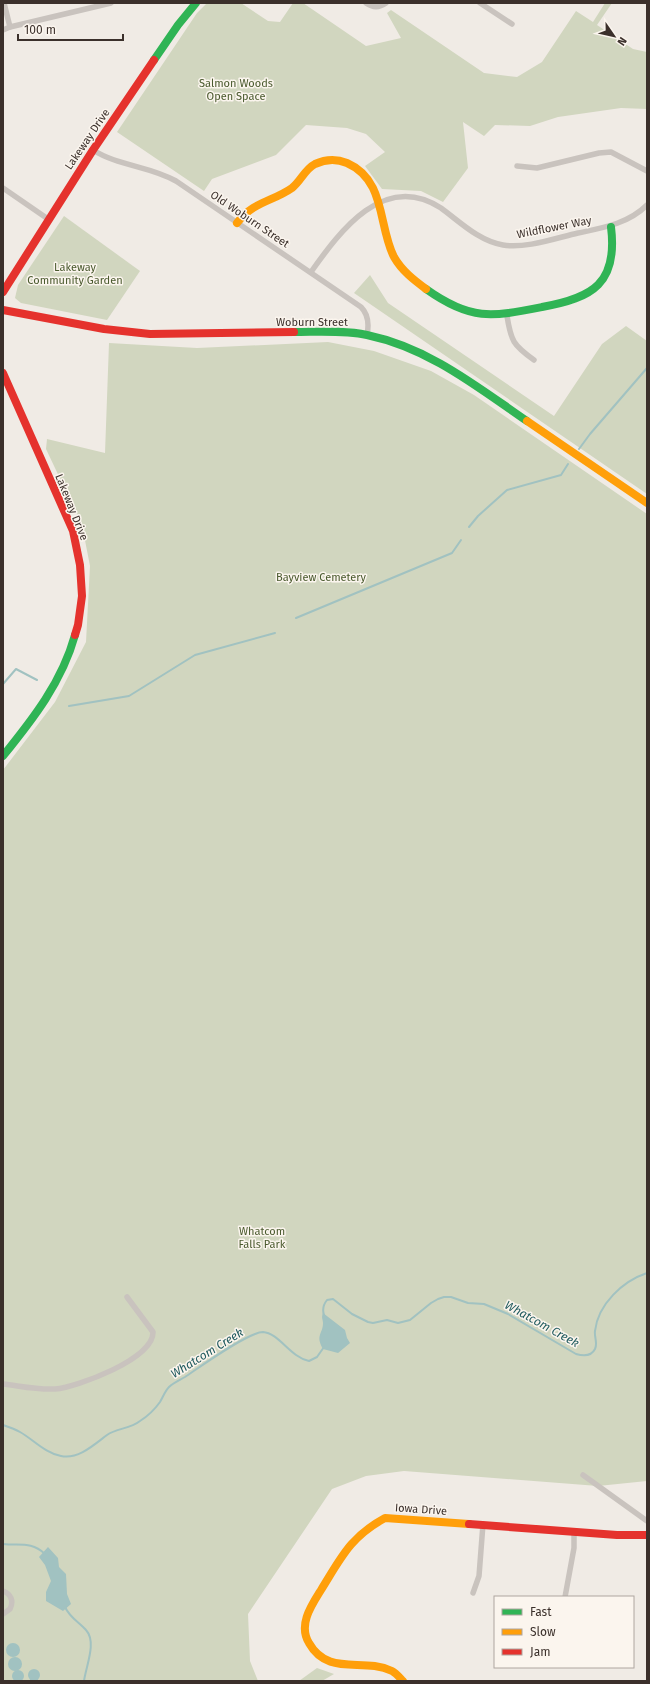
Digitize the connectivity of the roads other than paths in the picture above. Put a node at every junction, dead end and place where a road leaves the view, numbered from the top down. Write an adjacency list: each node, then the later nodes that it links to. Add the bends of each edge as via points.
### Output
1 (4, 3): 9 (street)
2 (111, 3): 7 (street)
3 (196, 3): 11 (street, Lakeway Drive, via 178,25)
4 (366, 3): 5 (street, via 375,7)
5 (386, 3)
6 (480, 3): 8 (street)
7 (102, 4): 9 (street)
8 (512, 24)
9 (10, 27): 10 (street)
10 (3, 30)
11 (93, 150): 17 (street, Lakeway Drive); 18 (street, Old Woburn Street, via 167,176)
12 (517, 166): 13 (street, via 537,168 611,152)
13 (647, 171)
14 (3, 188): 17 (street)
15 (380, 202): 18 (street, via 358,169 349,163 329,160 312,166 294,187 250,207); 19 (street, Wildflower Way, via 397,197 418,198 440,208 485,239 504,245 524,245); 20 (street, Wildflower Way, via 346,227); 23 (street, via 392,251 406,273 454,306 478,314)
16 (647, 205): 19 (street, Wildflower Way, via 636,214)
17 (48, 218): 21 (street, Lakeway Drive)
18 (237, 223): 20 (street, Old Woburn Street)
19 (610, 226): 23 (street, via 613,253 610,265 598,286 572,301)
20 (310, 272): 24 (street, Old Woburn Street, via 364,309 368,322)
21 (3, 292)
22 (3, 310): 24 (street, Woburn Street, via 104,329 150,334 339,332)
23 (507, 316): 25 (street, via 510,335 515,344)
24 (367, 335): 27 (street, Woburn Street, via 405,346 446,365)
25 (534, 360)
26 (3, 373): 28 (street, Lakeway Drive, via 73,531 82,583 77,635 61,675 44,704)
27 (647, 503)
28 (3, 756)
29 (128, 1297): 30 (street, via 153,1332 150,1344 131,1360 114,1370 66,1387 43,1389)
30 (3, 1384)
31 (583, 1475): 32 (street)
32 (647, 1521)
33 (482, 1524): 34 (street, Iowa Drive); 37 (street, via 479,1576); 40 (street, Iowa Drive, via 385,1518 368,1527 353,1543 307,1612 304,1632 316,1654 328,1662 388,1668)
34 (574, 1531): 35 (street, Iowa Drive); 38 (street, via 574,1548)
35 (647, 1535)
36 (3, 1591): 39 (street, via 10,1595 12,1602 10,1609)
37 (473, 1593)
38 (565, 1596)
39 (3, 1614)
40 (403, 1681)

